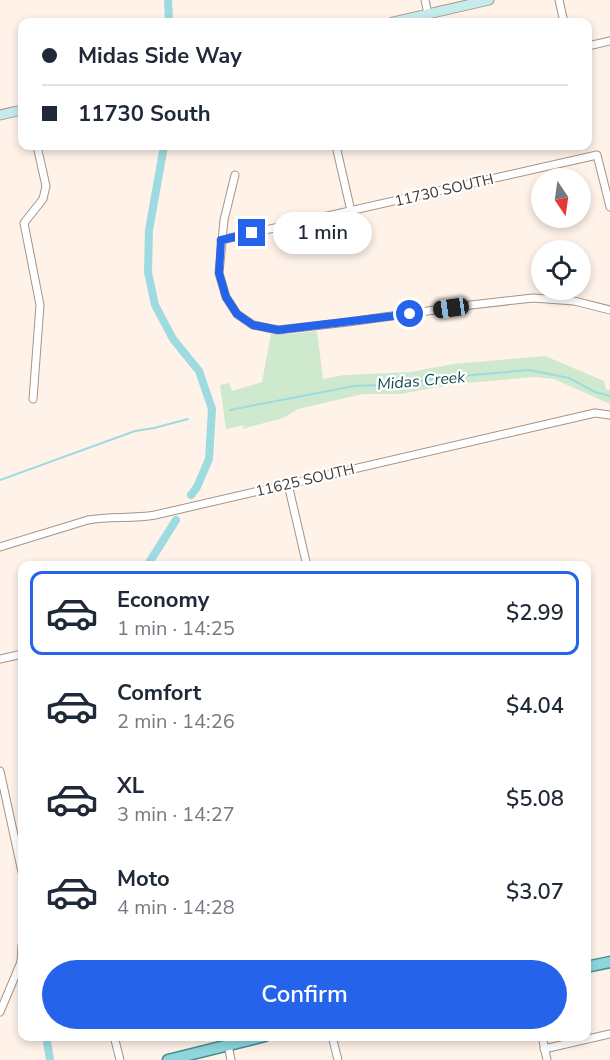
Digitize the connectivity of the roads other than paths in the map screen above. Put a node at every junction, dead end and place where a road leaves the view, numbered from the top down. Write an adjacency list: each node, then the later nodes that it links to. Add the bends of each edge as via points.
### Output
1 (425, 0): 4 (street)
2 (489, 0): 4 (main road)
3 (559, 0): 6 (street)
4 (428, 14): 5 (main road)
5 (410, 18)
6 (563, 18)
7 (610, 41): 8 (street)
8 (592, 45)
9 (18, 111): 10 (main road)
10 (0, 115)
11 (38, 150): 18 (street, via 46,186 44,199 24,224 39,305)
12 (337, 150): 15 (street)
13 (235, 175): 16 (street)
14 (610, 207): 15 (street, 11730 SOUTH, via 597,155)
15 (351, 211): 16 (street, 11730 SOUTH)
16 (221, 240): 17 (street, via 219,273 226,297 237,314 253,325 278,330 533,298)
17 (610, 308)
18 (33, 399)
19 (610, 415): 20 (street, 11625 SOUTH, via 595,413)
20 (288, 484): 21 (street, 11625 SOUTH, via 145,517 88,520); 22 (street)
21 (0, 547)
22 (306, 561)
23 (18, 655): 24 (street)
24 (0, 659)
25 (0, 771): 26 (street)
26 (18, 854)
27 (610, 962): 28 (main road)
28 (591, 966)
29 (18, 969): 30 (street)
30 (0, 1012)
31 (610, 1034): 32 (street)
32 (591, 1038)
33 (115, 1041): 40 (street)
34 (244, 1041): 38 (main road)
35 (333, 1041): 43 (street)
36 (543, 1041): 39 (street)
37 (579, 1041): 39 (street)
38 (228, 1045): 41 (main road); 42 (street)
39 (544, 1049): 44 (street)
40 (120, 1060)
41 (168, 1060)
42 (231, 1060)
43 (338, 1060)
44 (547, 1060)

